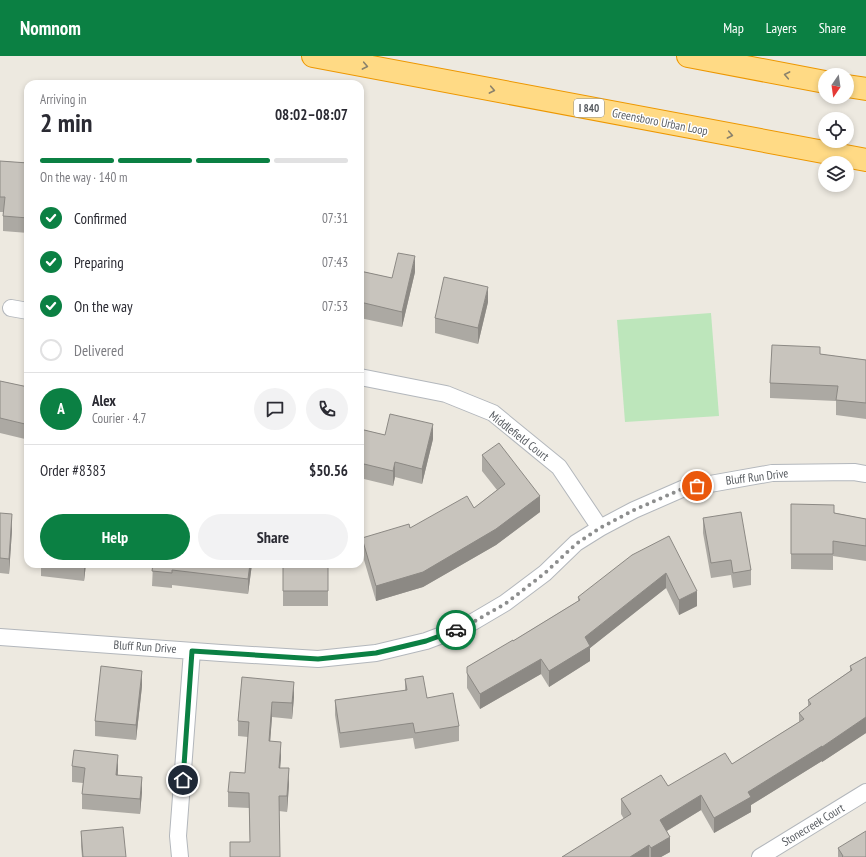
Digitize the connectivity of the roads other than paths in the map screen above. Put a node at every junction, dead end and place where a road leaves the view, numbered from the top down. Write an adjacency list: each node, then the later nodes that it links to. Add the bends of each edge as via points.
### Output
1 (312, 56): 6 (highway, Greensboro Urban Loop / I 840, one-way to 6)
2 (688, 56): 3 (highway, one-way to 2)
3 (818, 81)
4 (854, 87): 5 (highway)
5 (866, 90)
6 (866, 160)
7 (11, 308): 8 (street)
8 (24, 310)
9 (364, 378): 11 (street, Middlefield Court, via 446,394 493,413 559,466)
10 (866, 474): 11 (street, Bluff Run Drive, via 772,473 682,489)
11 (600, 528): 13 (street, Bluff Run Drive, via 576,544 545,573 505,604 466,626 426,641 376,653 318,659)
12 (0, 637): 13 (street, Bluff Run Drive)
13 (192, 651): 15 (street, via 178,836)
14 (866, 792): 16 (street, Stonecreek Court)
15 (180, 857)
16 (760, 857)

